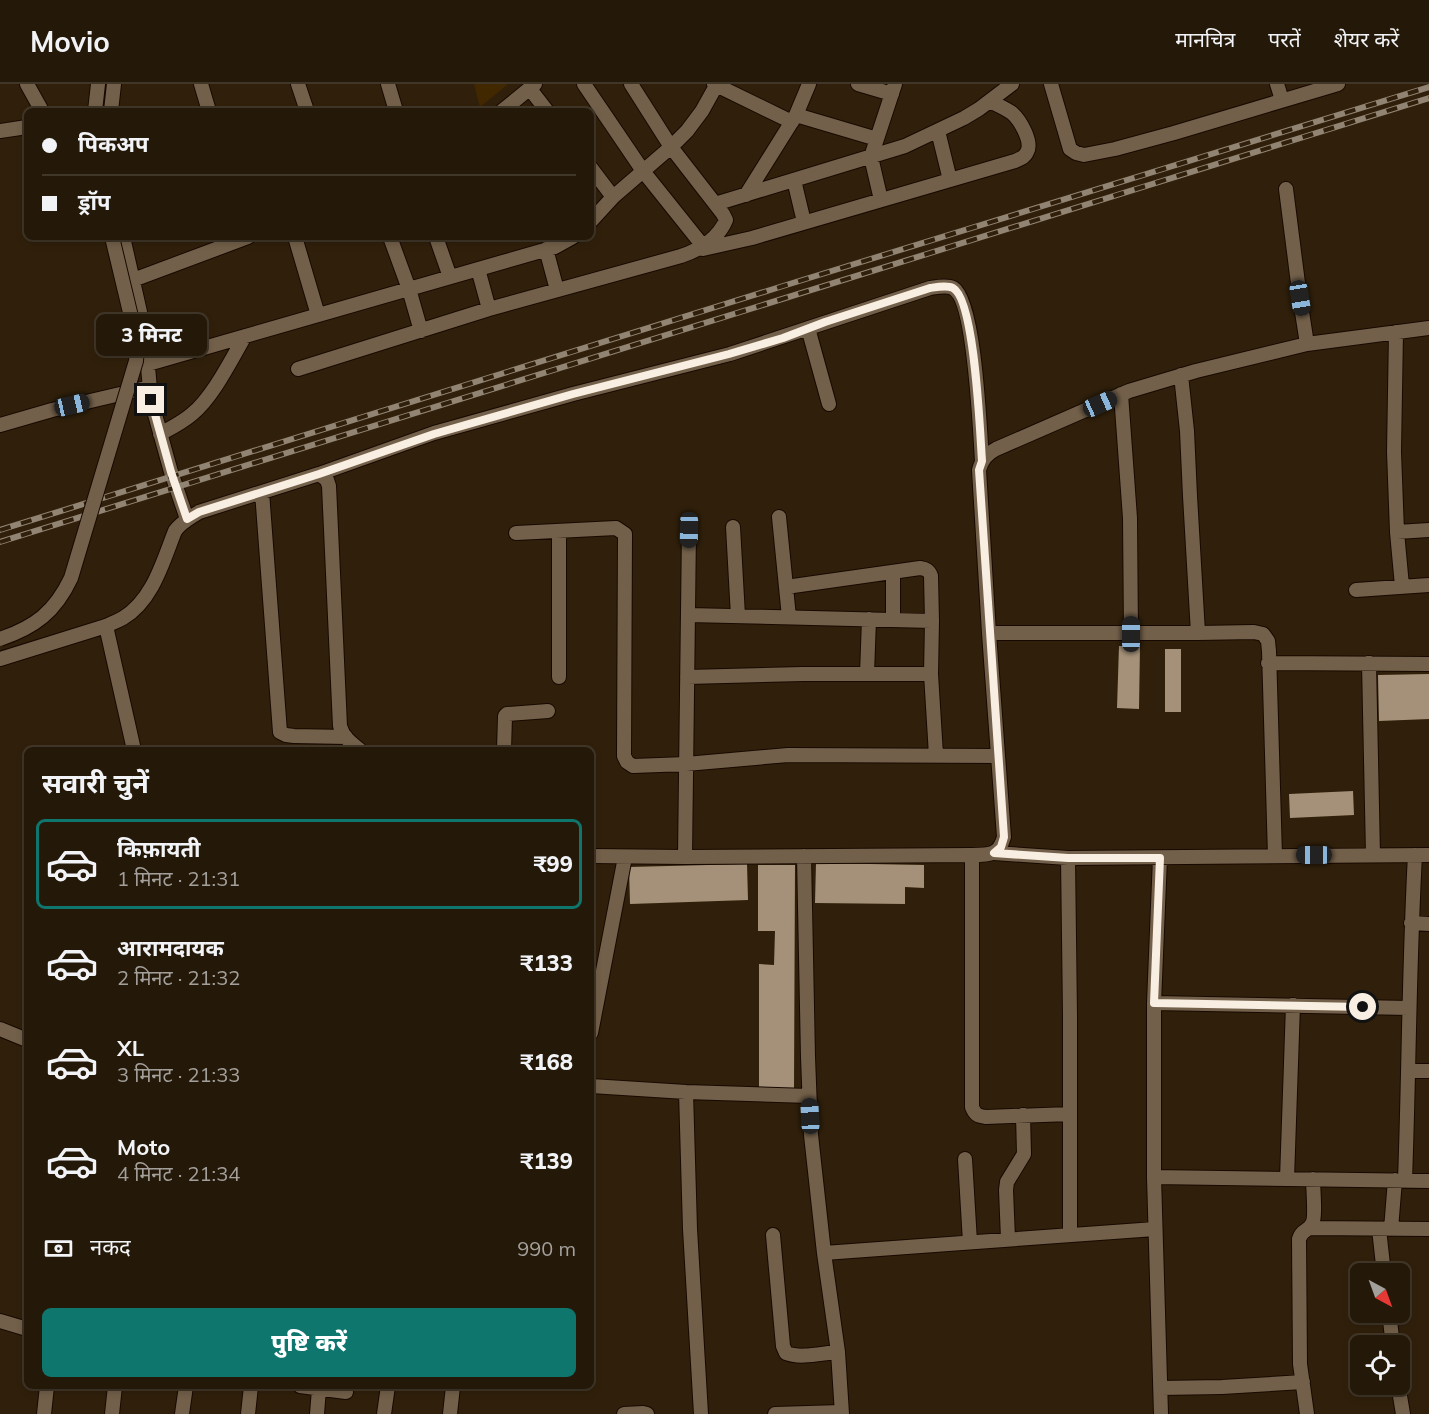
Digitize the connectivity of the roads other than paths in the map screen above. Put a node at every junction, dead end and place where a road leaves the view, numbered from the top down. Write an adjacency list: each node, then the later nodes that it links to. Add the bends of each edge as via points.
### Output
1 (27, 84): 20 (street)
2 (98, 84): 21 (street)
3 (114, 84): 22 (street)
4 (201, 84): 23 (street)
5 (298, 84): 24 (street)
6 (388, 84): 25 (street)
7 (584, 84): 35 (street)
8 (631, 84): 33 (street)
9 (716, 84): 28 (street); 33 (street, via 694,122)
10 (809, 84): 28 (street)
11 (858, 84): 17 (street)
12 (1012, 84): 18 (street)
13 (1051, 84): 19 (street, via 1070,149 1084,155)
14 (1277, 84): 19 (street)
15 (1338, 84): 19 (street)
16 (532, 86): 26 (street); 27 (street)
17 (893, 89): 32 (street)
18 (990, 100): 31 (street); 38 (street, via 1011,112 1022,125 1028,152 1015,161)
19 (1282, 100)
20 (40, 108)
21 (95, 108)
22 (111, 108)
23 (209, 108)
24 (306, 108)
25 (395, 108)
26 (506, 108)
27 (545, 108)
28 (794, 119): 32 (street); 40 (street)
29 (24, 127): 30 (street)
30 (0, 131)
31 (938, 131): 34 (street); 38 (street)
32 (877, 139): 34 (street)
33 (671, 147): 35 (street); 43 (street)
34 (872, 157): 37 (street); 42 (street)
35 (644, 171): 41 (street); 54 (street)
36 (594, 172): 41 (street)
37 (794, 180): 40 (street); 45 (street)
38 (950, 180): 42 (street)
39 (1286, 189): 67 (street)
40 (746, 195): 43 (street)
41 (613, 197): 44 (street)
42 (881, 200): 45 (street)
43 (715, 204): 54 (street, via 726,220)
44 (594, 218)
45 (804, 222): 54 (street)
46 (113, 240): 102 (street, bridge, via 134,328 136,361 68,585 45,616)
47 (124, 240): 57 (street)
48 (240, 240): 57 (street)
49 (296, 240): 61 (street)
50 (391, 240): 58 (street)
51 (437, 240): 56 (street)
52 (568, 240): 53 (street)
53 (546, 249): 55 (street); 59 (street)
54 (699, 249): 59 (street)
55 (478, 269): 56 (street); 60 (street)
56 (450, 277): 58 (street)
57 (133, 280): 68 (street)
58 (409, 289): 61 (street); 64 (street)
59 (557, 290): 60 (street)
60 (489, 309): 64 (street)
61 (318, 315): 66 (street)
62 (1429, 327): 65 (street)
63 (808, 328): 73 (street); 76 (street, via 930,288 953,288 960,295 969,326); 77 (street, via 729,354 434,434)
64 (421, 331): 69 (street)
65 (1396, 332): 67 (street); 85 (street)
66 (245, 336): 68 (street); 75 (street, via 200,406)
67 (1307, 344): 70 (street)
68 (148, 364): 71 (street)
69 (298, 369)
70 (1181, 375): 72 (street); 100 (street, via 1188,431)
71 (150, 387): 74 (street); 75 (street)
72 (1121, 394): 76 (street, via 996,449); 101 (street, via 1130,518)
73 (829, 404)
74 (0, 425)
75 (160, 434): 80 (street)
76 (982, 461): 99 (street, via 979,470)
77 (319, 474): 78 (street); 112 (street, via 329,486 340,726)
78 (262, 492): 80 (street); 113 (street, via 280,732)
79 (779, 517): 90 (street)
80 (187, 519): 98 (street, via 175,531 147,596 123,618)
81 (734, 527): 93 (street)
82 (689, 530): 92 (street)
83 (1429, 530): 85 (street)
84 (559, 531): 86 (street); 109 (street); 119 (street, via 616,528 624,534 624,756 633,766)
85 (1397, 532): 89 (street)
86 (516, 533)
87 (893, 572): 90 (street); 96 (street); 97 (street, via 920,568 929,572)
88 (1429, 585): 89 (street)
89 (1402, 586): 91 (street)
90 (786, 587): 94 (street)
91 (1356, 590)
92 (688, 615): 93 (street); 110 (street)
93 (738, 616): 94 (street)
94 (789, 617): 95 (street)
95 (869, 619): 96 (street); 107 (street)
96 (893, 620): 97 (street)
97 (932, 621): 108 (street)
98 (106, 626): 103 (street); 114 (street)
99 (989, 633): 101 (street); 118 (street)
100 (1198, 633): 101 (street); 104 (street, via 1263,634 1268,641)
101 (1131, 634)
102 (0, 639)
103 (0, 660)
104 (1269, 663): 105 (street); 122 (street)
105 (1369, 663): 106 (street); 123 (street)
106 (1429, 663)
107 (867, 674): 108 (street); 110 (street)
108 (932, 674): 117 (street)
109 (559, 677)
110 (687, 677): 119 (street)
111 (548, 711): 116 (street, via 507,714)
112 (346, 737): 113 (street); 115 (street)
113 (330, 744)
114 (133, 747)
115 (357, 747)
116 (504, 747)
117 (936, 755): 118 (street); 119 (street, via 788,755)
118 (998, 756): 120 (street, via 1004,837)
119 (686, 765): 128 (street)
120 (994, 853): 121 (street); 129 (street)
121 (972, 855): 126 (street); 145 (street, via 972,1107 978,1116)
122 (1275, 855): 123 (street); 130 (street)
123 (1373, 855): 124 (street)
124 (1422, 855): 131 (street)
125 (594, 856): 127 (street)
126 (804, 856): 128 (street); 143 (street)
127 (625, 857): 128 (street); 136 (street)
128 (685, 857)
129 (1068, 858): 130 (street); 144 (street)
130 (1160, 858): 133 (street)
131 (1411, 923): 132 (street); 135 (street)
132 (1429, 924)
133 (1154, 1003): 134 (street); 147 (street)
134 (1293, 1005): 135 (street); 148 (street)
135 (1410, 1008): 139 (street)
136 (594, 1017)
137 (0, 1029): 138 (street)
138 (24, 1039)
139 (1409, 1071): 140 (street); 150 (street)
140 (1429, 1071)
141 (594, 1086): 142 (street)
142 (686, 1092): 143 (street); 186 (street)
143 (809, 1096): 160 (street)
144 (1070, 1114): 145 (street); 156 (street)
145 (1023, 1115): 158 (street, via 1024,1154 1006,1190)
146 (965, 1160): 159 (street)
147 (1154, 1177): 148 (street); 153 (street)
148 (1287, 1179): 149 (street)
149 (1313, 1179): 150 (street); 152 (street, via 1314,1220)
150 (1400, 1180): 151 (street); 154 (street)
151 (1429, 1181)
152 (1310, 1228): 154 (street); 165 (street, via 1299,1239)
153 (1155, 1229): 156 (street); 166 (street)
154 (1385, 1229): 155 (street); 161 (street)
155 (1429, 1229)
156 (1070, 1234): 158 (street)
157 (773, 1235): 164 (street, via 786,1353)
158 (1008, 1239): 159 (street)
159 (970, 1242): 160 (street)
160 (824, 1253): 164 (street)
161 (1384, 1263)
162 (0, 1321): 163 (street)
163 (24, 1328)
164 (838, 1352): 176 (street)
165 (1303, 1382): 166 (street); 189 (street)
166 (1160, 1388): 188 (street)
167 (47, 1389): 177 (street)
168 (115, 1389): 178 (street)
169 (186, 1389): 179 (street)
170 (251, 1389): 180 (street)
171 (319, 1389): 174 (street); 181 (street)
172 (388, 1389): 182 (street)
173 (453, 1389): 183 (street)
174 (345, 1392)
175 (1400, 1395): 190 (street)
176 (842, 1413): 187 (street)
177 (44, 1414)
178 (112, 1414)
179 (182, 1414)
180 (248, 1414)
181 (317, 1414)
182 (384, 1414)
183 (450, 1414)
184 (624, 1414): 185 (street)
185 (647, 1414)
186 (701, 1414)
187 (775, 1414)
188 (1161, 1414)
189 (1307, 1414)
190 (1403, 1414)

